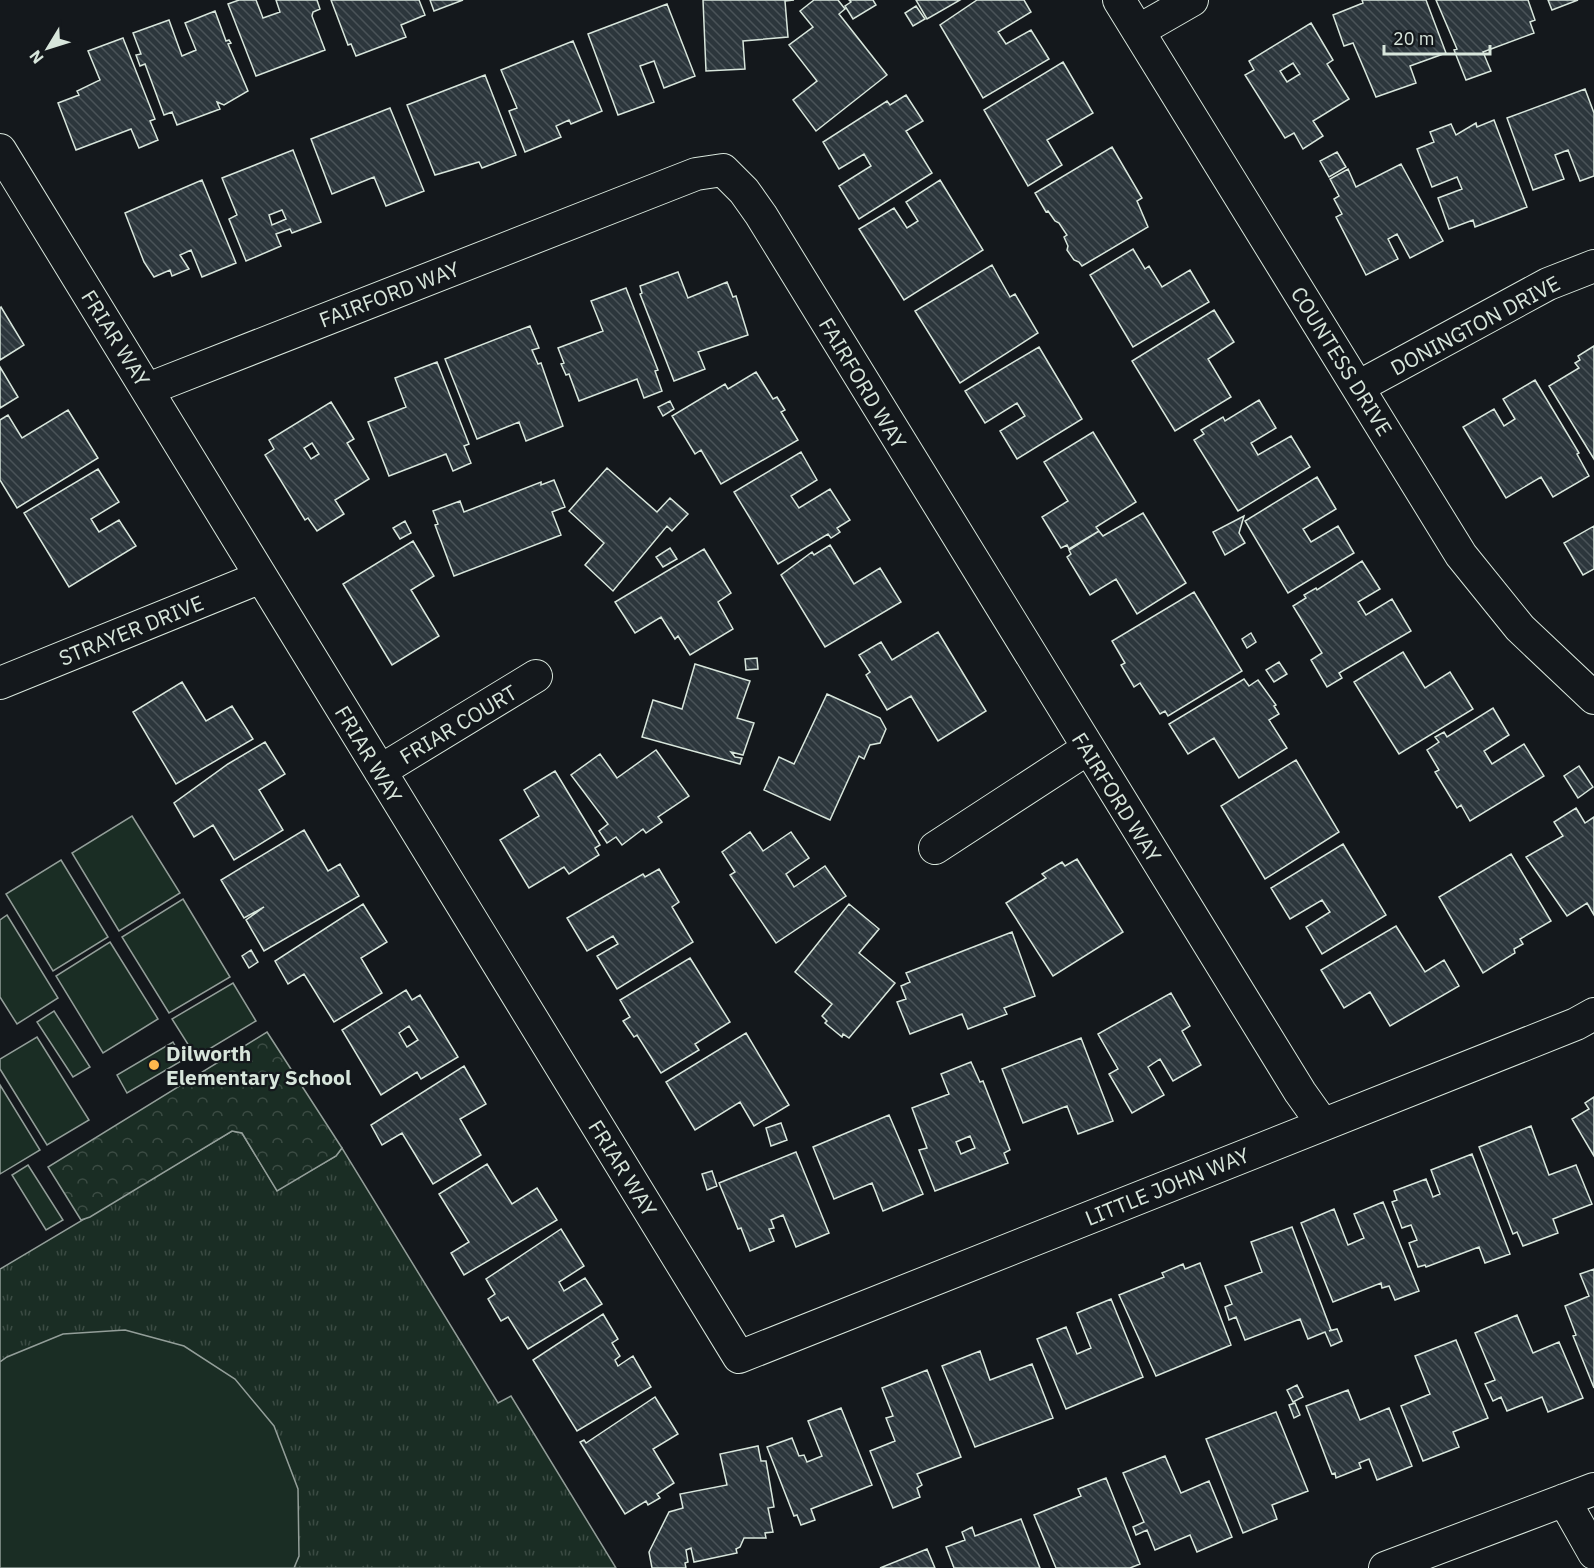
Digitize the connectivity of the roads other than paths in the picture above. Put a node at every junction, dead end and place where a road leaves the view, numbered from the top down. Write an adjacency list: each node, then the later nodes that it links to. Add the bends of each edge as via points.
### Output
1 (1119, 0): 3 (street, COUNTESS DRIVE)
2 (1192, 0): 3 (street)
3 (1138, 31): 6 (street, COUNTESS DRIVE)
4 (0, 150): 7 (street, FRIAR WAY)
5 (1594, 266): 6 (street, DONINGTON DRIVE, via 1548,284)
6 (1358, 387): 11 (street, COUNTESS DRIVE, via 1461,555 1520,628)
7 (148, 389): 8 (street, FRIAR WAY); 12 (street, FAIRFORD WAY, via 696,174 723,170 761,215)
8 (261, 576): 10 (street, STRAYER DRIVE); 13 (street, FRIAR WAY)
9 (536, 676): 13 (street, FRIAR COURT)
10 (0, 683)
11 (1594, 698)
12 (1087, 749): 14 (street); 16 (street, FAIRFORD WAY)
13 (380, 771): 17 (street, FRIAR WAY)
14 (935, 848)
15 (1594, 1014): 16 (street, LITTLE JOHN WAY)
16 (1322, 1123): 17 (street, LITTLE JOHN WAY)
17 (739, 1357)
18 (1594, 1489): 19 (street)
19 (1564, 1500): 20 (street); 21 (street)
20 (1594, 1553)
21 (1384, 1568)

